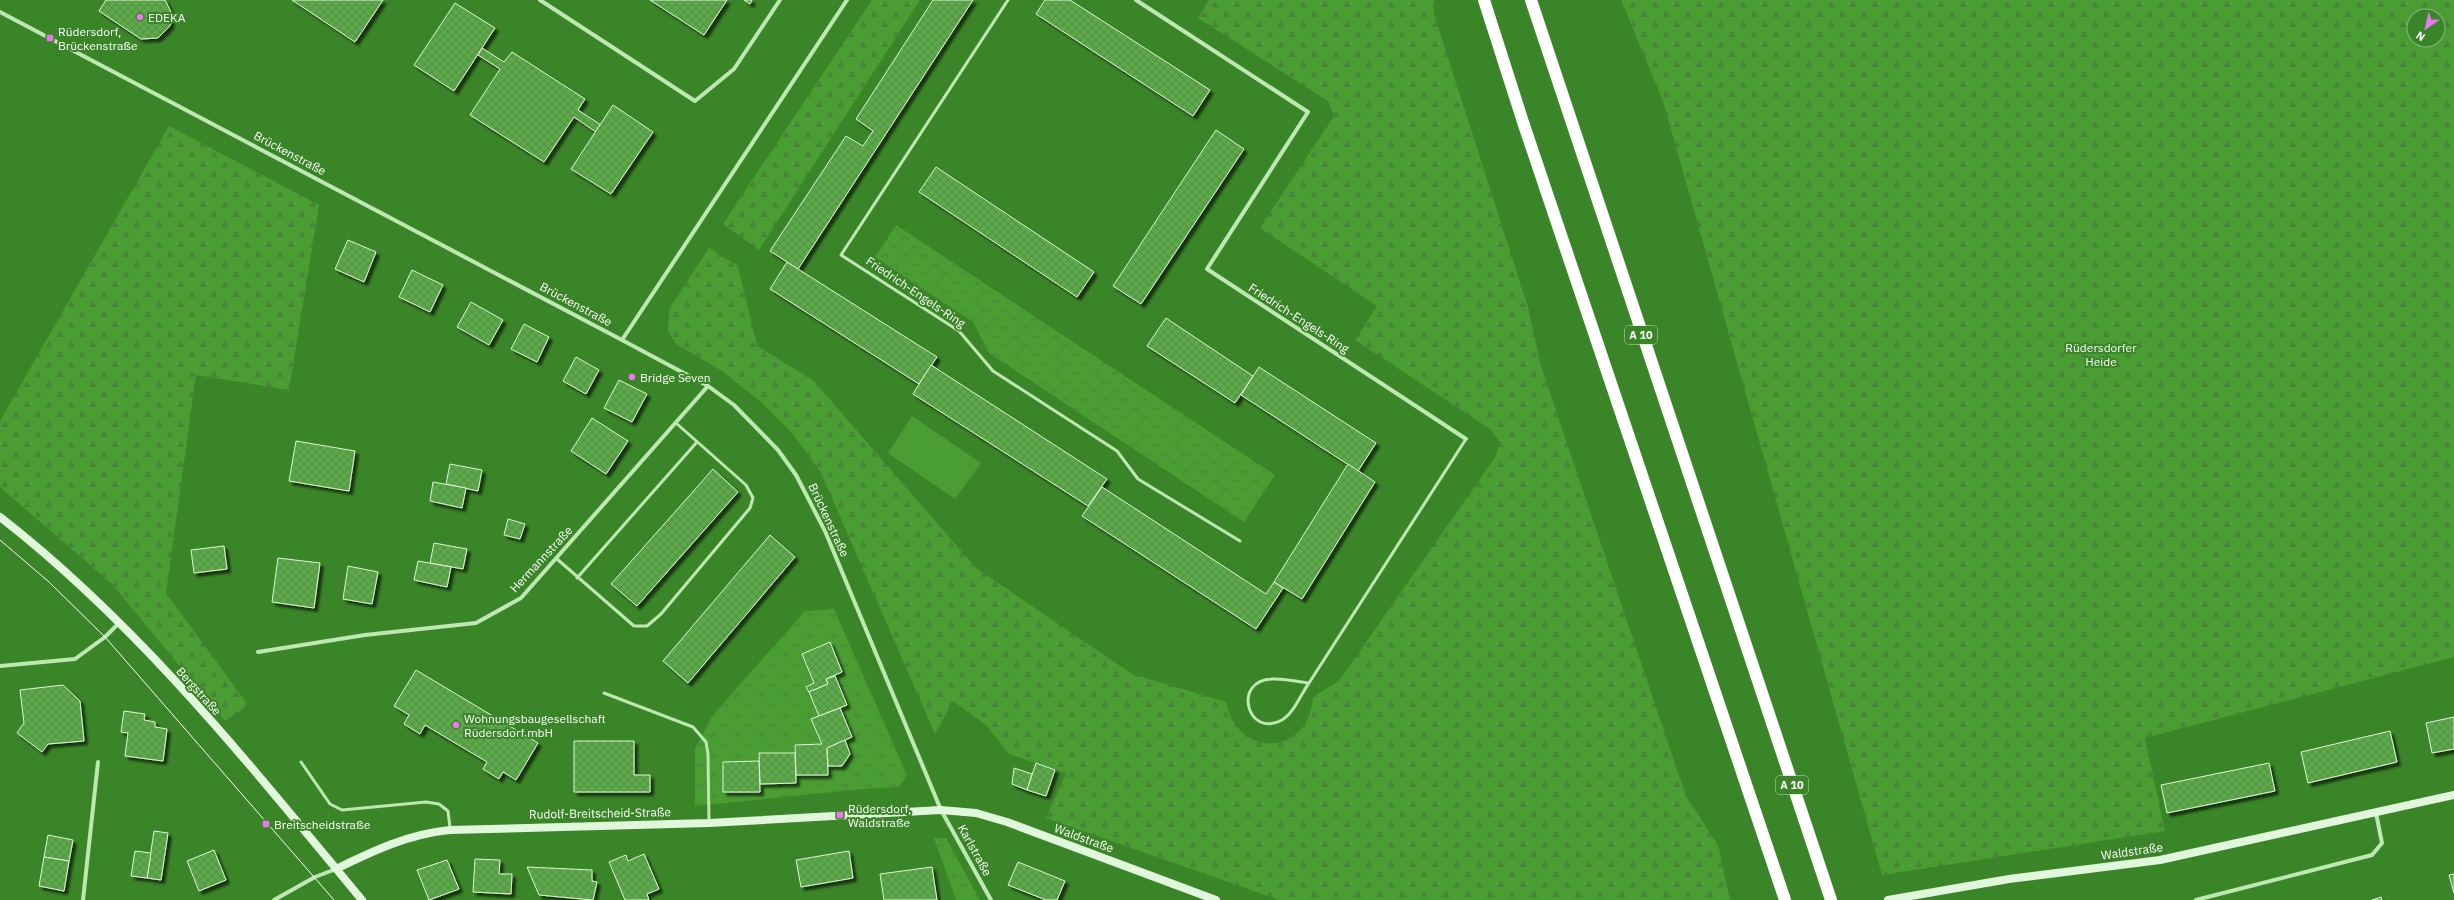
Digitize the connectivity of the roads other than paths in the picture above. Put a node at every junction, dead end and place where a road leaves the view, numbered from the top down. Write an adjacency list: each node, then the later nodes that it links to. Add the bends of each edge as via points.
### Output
1 (540, 0): 2 (street, via 695,101 734,69)
2 (780, 0)
3 (847, 0): 9 (street)
4 (1008, 0): 15 (lane, Friedrich-Engels-Ring, via 841,255 959,331 993,371 1117,451 1138,479)
5 (1136, 0): 12 (street, Friedrich-Engels-Ring, via 1308,112 1207,269)
6 (1484, 0): 36 (highway, via 1525,129)
7 (1531, 0): 37 (highway, A 10)
8 (0, 12): 9 (street, Brückenstraße)
9 (622, 340): 10 (street, Brückenstraße)
10 (708, 386): 11 (street, Hermannstraße); 26 (street, Brückenstraße, via 734,405 778,450 811,502)
11 (676, 423): 13 (lane); 16 (street, Hermannstraße)
12 (1466, 439): 21 (lane, Friedrich-Engels-Ring)
13 (697, 442): 17 (lane); 17 (lane, via 746,485 753,498 750,508 661,614 647,626 634,626)
14 (0, 517): 18 (street, Bergstraße, via 87,590)
15 (1240, 541)
16 (556, 559): 17 (lane); 19 (street, Hermannstraße, via 521,598 476,623 357,636)
17 (577, 578)
18 (120, 622): 20 (street, via 105,637 74,659); 30 (street, Bergstraße, via 199,708)
19 (258, 652)
20 (0, 666)
21 (1309, 683): 21 (lane, Friedrich-Engels-Ring, via 1272,678 1258,682 1249,692 1247,702 1252,715 1258,722 1269,724 1282,720)
22 (604, 693): 28 (lane, via 693,727 706,742)
23 (98, 762): 31 (street)
24 (301, 762): 29 (lane, via 330,804 342,810 426,802 439,804 448,811)
25 (2454, 795): 27 (street, Waldstraße)
26 (941, 810): 28 (street, Rudolf-Breitscheid-Straße); 34 (street, Karlstraße); 35 (street, Waldstraße, via 976,813 1007,822)
27 (2376, 813): 38 (street, Waldstraße, via 2160,860 2009,879); 39 (street, via 2382,843 2372,855)
28 (709, 823): 29 (street, Rudolf-Breitscheid-Straße)
29 (450, 830): 30 (street, Rudolf-Breitscheid-Straße, via 402,840)
30 (336, 869): 32 (street, Rudolf-Breitscheid-Straße, via 315,877); 33 (street, Bergstraße)
31 (83, 900)
32 (274, 900)
33 (362, 900)
34 (992, 900)
35 (1216, 900)
36 (1785, 900)
37 (1831, 900)
38 (1888, 900)
39 (2196, 900)

